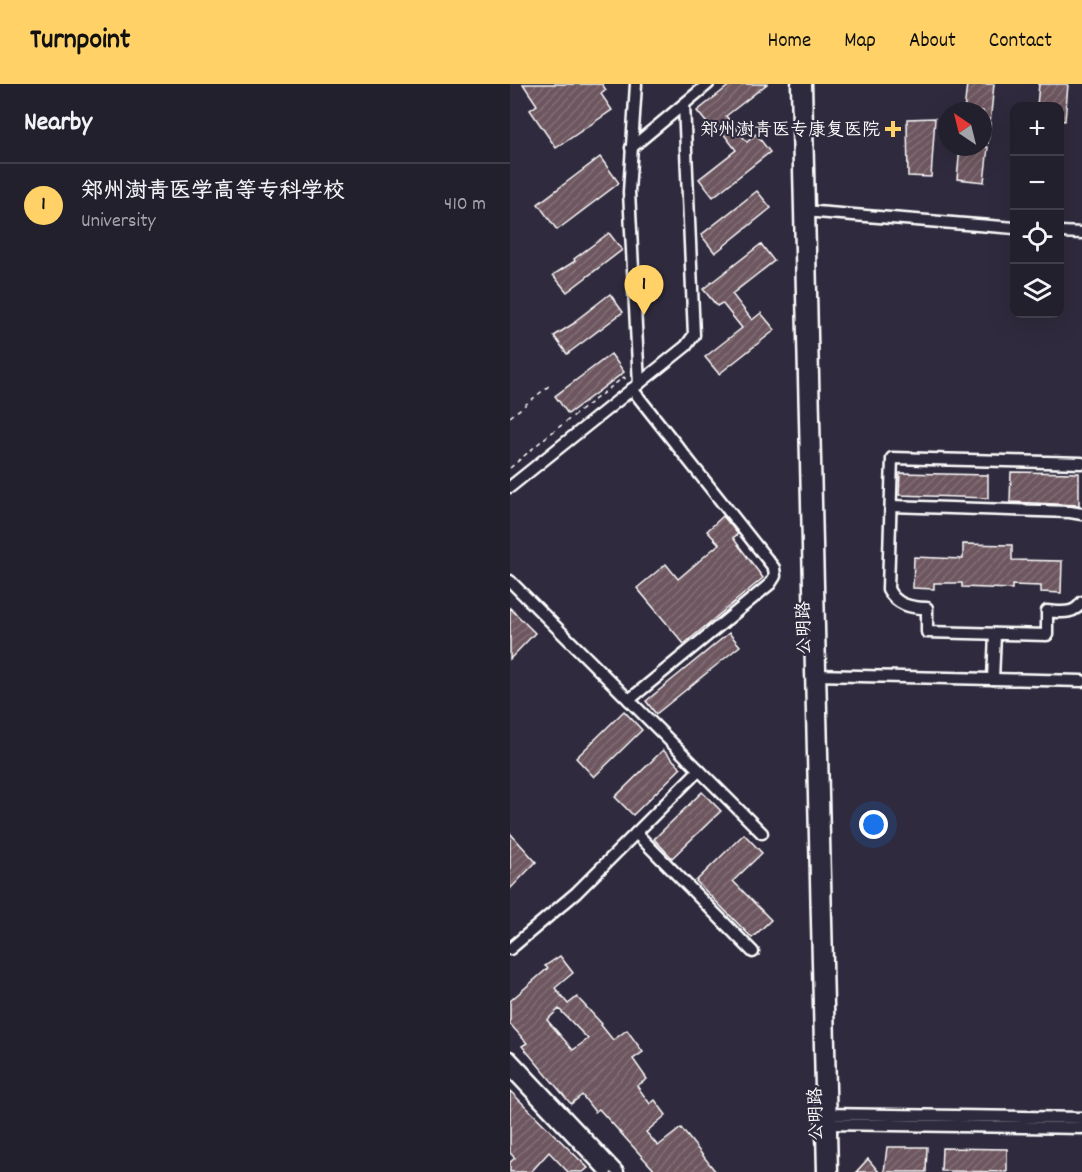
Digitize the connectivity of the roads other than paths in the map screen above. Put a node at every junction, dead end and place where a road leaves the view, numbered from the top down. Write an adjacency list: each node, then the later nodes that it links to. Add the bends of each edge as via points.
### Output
1 (636, 84): 6 (street)
2 (708, 84): 5 (street)
3 (797, 84): 7 (street, 公明路)
4 (806, 84): 7 (street, 公明路)
5 (684, 104): 6 (street); 11 (street, via 694,335)
6 (632, 148): 11 (street, via 629,192)
7 (805, 211): 8 (street); 19 (street, 公明路)
8 (1010, 228)
9 (1064, 232): 10 (street)
10 (1082, 233)
11 (636, 387): 13 (street); 22 (street, via 774,568 775,576)
12 (1082, 463): 14 (street, via 892,458)
13 (510, 487)
14 (891, 506): 15 (street); 18 (street, via 891,595 912,608 927,608 927,632)
15 (1082, 514)
16 (510, 581): 22 (street)
17 (1082, 602): 18 (street, via 1071,612 1047,612 1047,635)
18 (995, 634): 20 (street)
19 (816, 675): 20 (street); 31 (street, 公明路)
20 (993, 679): 21 (street)
21 (1082, 681)
22 (629, 700): 23 (street)
23 (699, 770): 24 (street); 25 (street)
24 (636, 833): 26 (street, via 576,893); 27 (street)
25 (762, 833)
26 (510, 949)
27 (753, 952)
28 (510, 1058): 34 (street)
29 (510, 1070): 33 (street)
30 (1082, 1118): 31 (street)
31 (827, 1119): 32 (street); 35 (street, 公明路); 36 (street, 公明路)
32 (1082, 1128)
33 (606, 1172)
34 (618, 1172)
35 (823, 1172)
36 (832, 1172)

